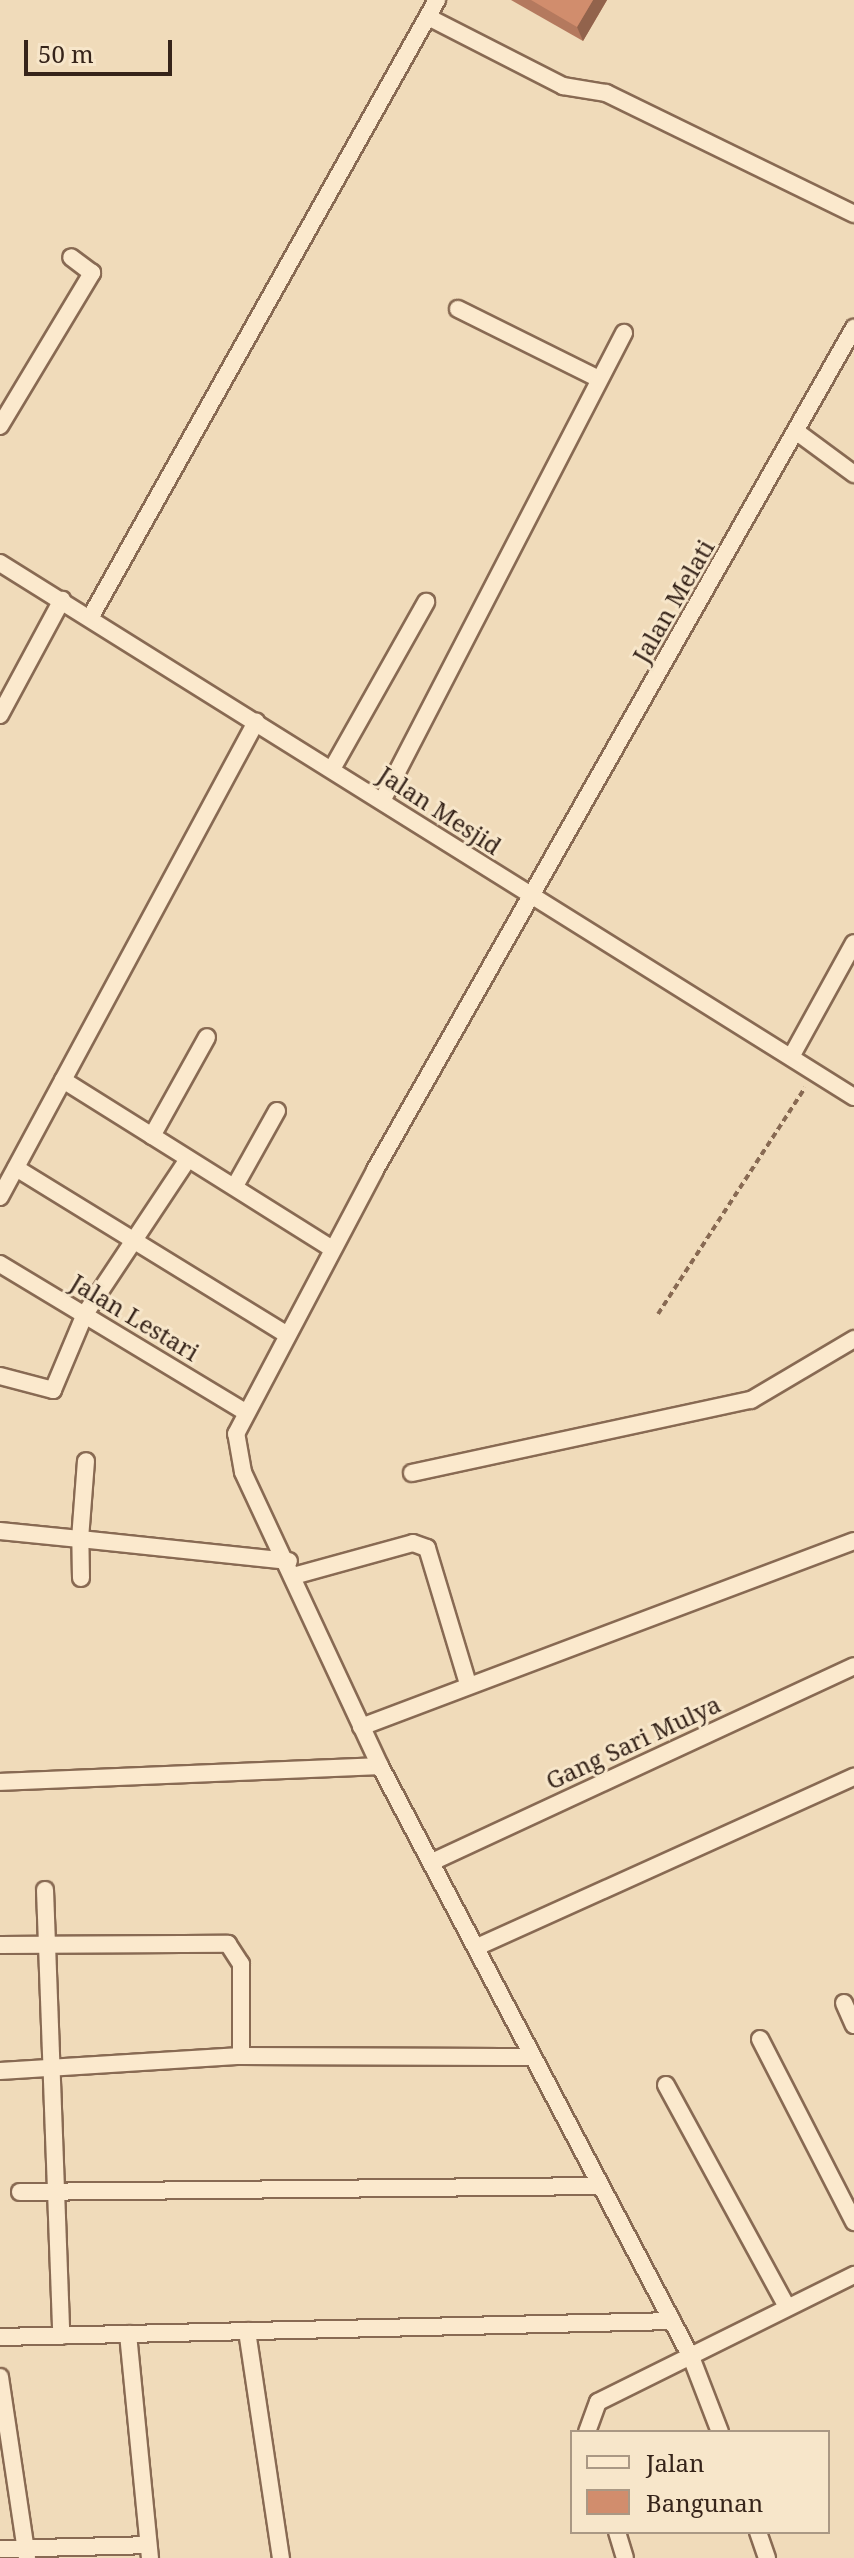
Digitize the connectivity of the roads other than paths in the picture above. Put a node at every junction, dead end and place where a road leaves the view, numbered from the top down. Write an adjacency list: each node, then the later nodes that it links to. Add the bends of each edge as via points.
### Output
1 (437, 0): 2 (street)
2 (428, 17): 3 (street, via 563,86 606,93); 15 (street)
3 (854, 214)
4 (71, 257): 9 (street, via 92,273)
5 (458, 309): 8 (street)
6 (854, 328): 10 (street, Jalan Melati)
7 (624, 333): 8 (street)
8 (599, 379): 19 (street)
9 (0, 426)
10 (797, 432): 11 (street); 20 (street, Jalan Melati)
11 (854, 474)
12 (0, 563): 13 (street, Jalan Mesjid)
13 (62, 600): 15 (street, Jalan Mesjid); 16 (street)
14 (426, 602): 18 (street)
15 (90, 618): 17 (street, Jalan Mesjid)
16 (0, 715)
17 (256, 722): 18 (street, Jalan Mesjid); 24 (street)
18 (332, 769): 19 (street, Jalan Mesjid)
19 (382, 801): 20 (street, Jalan Mesjid)
20 (534, 899): 23 (street, Jalan Mesjid); 33 (street, Jalan Melati)
21 (854, 943): 23 (street)
22 (207, 1037): 27 (street)
23 (791, 1057): 25 (street, Jalan Mesjid)
24 (63, 1080): 27 (street); 29 (street)
25 (854, 1097)
26 (277, 1111): 30 (street)
27 (152, 1136): 28 (street)
28 (188, 1159): 30 (street); 32 (street)
29 (16, 1168): 31 (street); 32 (street)
30 (235, 1186): 33 (street)
31 (0, 1197)
32 (136, 1241): 35 (street); 36 (street)
33 (332, 1249): 36 (street, Jalan Melati)
34 (0, 1264): 35 (street, Jalan Lestari)
35 (85, 1314): 38 (street, via 60,1393); 39 (street, Jalan Lestari)
36 (286, 1334): 39 (street, Jalan Melati)
37 (854, 1339): 41 (street, via 751,1400)
38 (0, 1376)
39 (244, 1411): 45 (street, Jalan Melati, via 237,1453)
40 (86, 1461): 43 (street)
41 (412, 1473)
42 (0, 1531): 43 (street)
43 (80, 1539): 45 (street); 46 (street)
44 (854, 1541): 48 (street)
45 (293, 1568): 48 (street, via 413,1543 427,1548); 49 (street, Jalan Melati)
46 (81, 1578)
47 (854, 1666): 53 (street, Gang Sari Mulya)
48 (468, 1684): 49 (street)
49 (361, 1727): 50 (street, Jalan Melati)
50 (380, 1766): 52 (street); 53 (street, Jalan Melati)
51 (854, 1777): 57 (street)
52 (0, 1782)
53 (432, 1862): 57 (street, Jalan Melati)
54 (45, 1890): 55 (street)
55 (47, 1944): 56 (street); 61 (street, via 228,1944 241,1964); 63 (street)
56 (0, 1945)
57 (477, 1947): 62 (street, Jalan Melati)
58 (844, 2003): 59 (street)
59 (854, 2025)
60 (760, 2039): 69 (street)
61 (241, 2056): 62 (street); 63 (street)
62 (530, 2057): 66 (street, Jalan Melati)
63 (51, 2069): 64 (street); 67 (street)
64 (0, 2071)
65 (666, 2085): 71 (street)
66 (599, 2186): 67 (street); 72 (street, Jalan Melati)
67 (58, 2191): 68 (street); 75 (street)
68 (20, 2192)
69 (854, 2222)
70 (854, 2275): 71 (street)
71 (787, 2307): 77 (street)
72 (672, 2321): 73 (street); 77 (street, Jalan Melati)
73 (247, 2331): 74 (street); 86 (street)
74 (128, 2334): 75 (street); 84 (street)
75 (61, 2336): 76 (street)
76 (0, 2337)
77 (691, 2357): 79 (street, via 598,2402); 80 (street, Jalan Melati)
78 (0, 2377): 85 (street)
79 (588, 2430)
80 (719, 2430)
81 (618, 2534): 87 (street)
82 (759, 2534): 88 (street)
83 (0, 2549): 85 (street)
84 (149, 2552): 85 (street)
85 (26, 2553)
86 (281, 2558)
87 (625, 2558)
88 (767, 2558)

